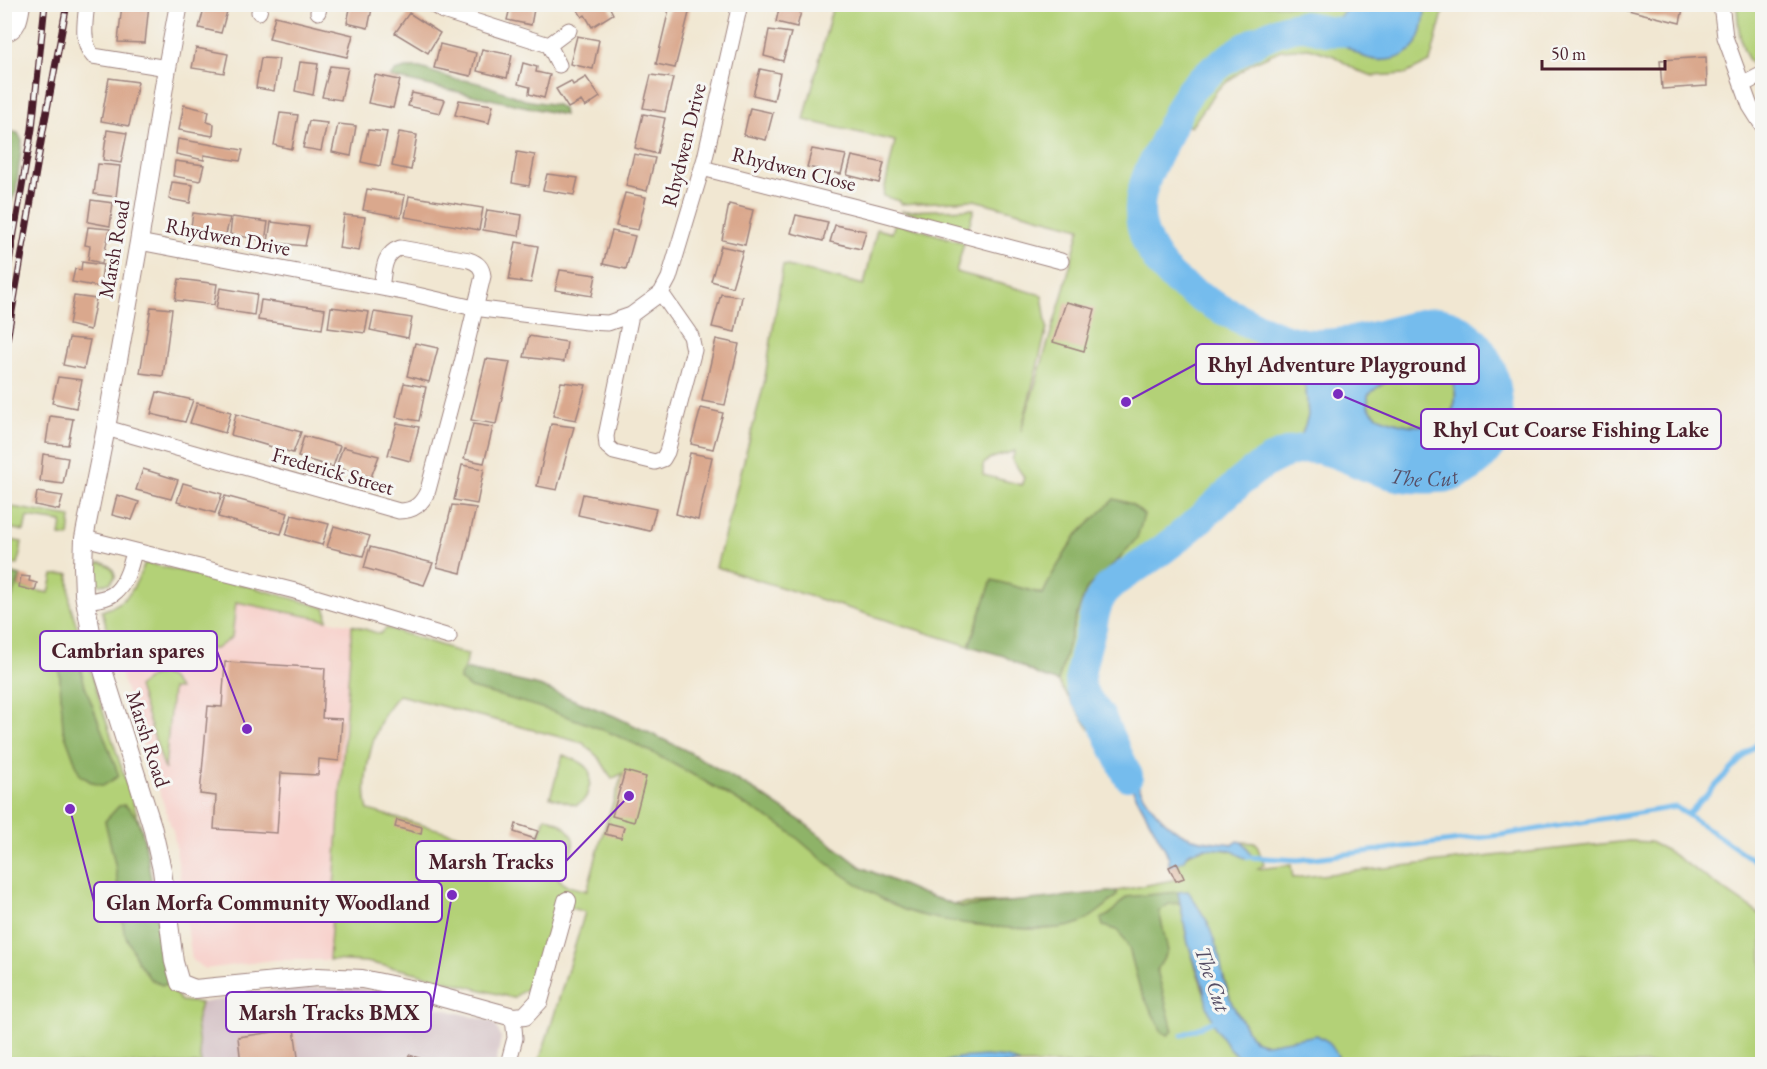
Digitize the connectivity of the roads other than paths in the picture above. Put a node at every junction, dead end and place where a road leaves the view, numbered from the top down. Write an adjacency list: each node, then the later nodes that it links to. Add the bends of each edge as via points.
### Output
1 (21, 4): 8 (street, via 16,27)
2 (87, 4): 11 (street, via 85,39 93,56)
3 (179, 4): 11 (street, Marsh Road)
4 (432, 4): 9 (street)
5 (740, 4): 15 (street, Rhydwen Drive)
6 (1721, 4): 13 (street, via 1725,37)
7 (569, 30): 9 (street)
8 (4, 33)
9 (549, 45): 10 (street)
10 (559, 65)
11 (167, 68): 16 (street, Marsh Road)
12 (1762, 76): 13 (street)
13 (1742, 85): 14 (street)
14 (1762, 125)
15 (702, 168): 17 (street, Rhydwen Close); 19 (street, Rhydwen Drive)
16 (139, 242): 18 (street, Rhydwen Drive); 22 (street, Marsh Road)
17 (1061, 261)
18 (381, 288): 20 (street, Rhydwen Drive); 20 (street, via 386,258 400,248 469,260 479,265 483,276)
19 (661, 293): 21 (street, Rhydwen Drive); 21 (street, via 691,336 694,350 668,452 655,462 614,452 607,446)
20 (474, 308): 21 (street, Rhydwen Drive, via 608,323); 22 (street, Frederick Street, via 428,490 418,506 411,509 399,511)
21 (631, 315)
22 (106, 428): 23 (street, Marsh Road)
23 (84, 538): 24 (street); 25 (street, Marsh Road)
24 (134, 551): 25 (street, via 123,583 113,594); 26 (street, via 296,591)
25 (85, 601): 28 (street, Marsh Road, via 91,632 152,825 180,983 195,988 317,977 362,979)
26 (450, 638)
27 (567, 901): 28 (street, via 539,1001 525,1016)
28 (513, 1017): 29 (street, via 515,1038)
29 (508, 1065)

